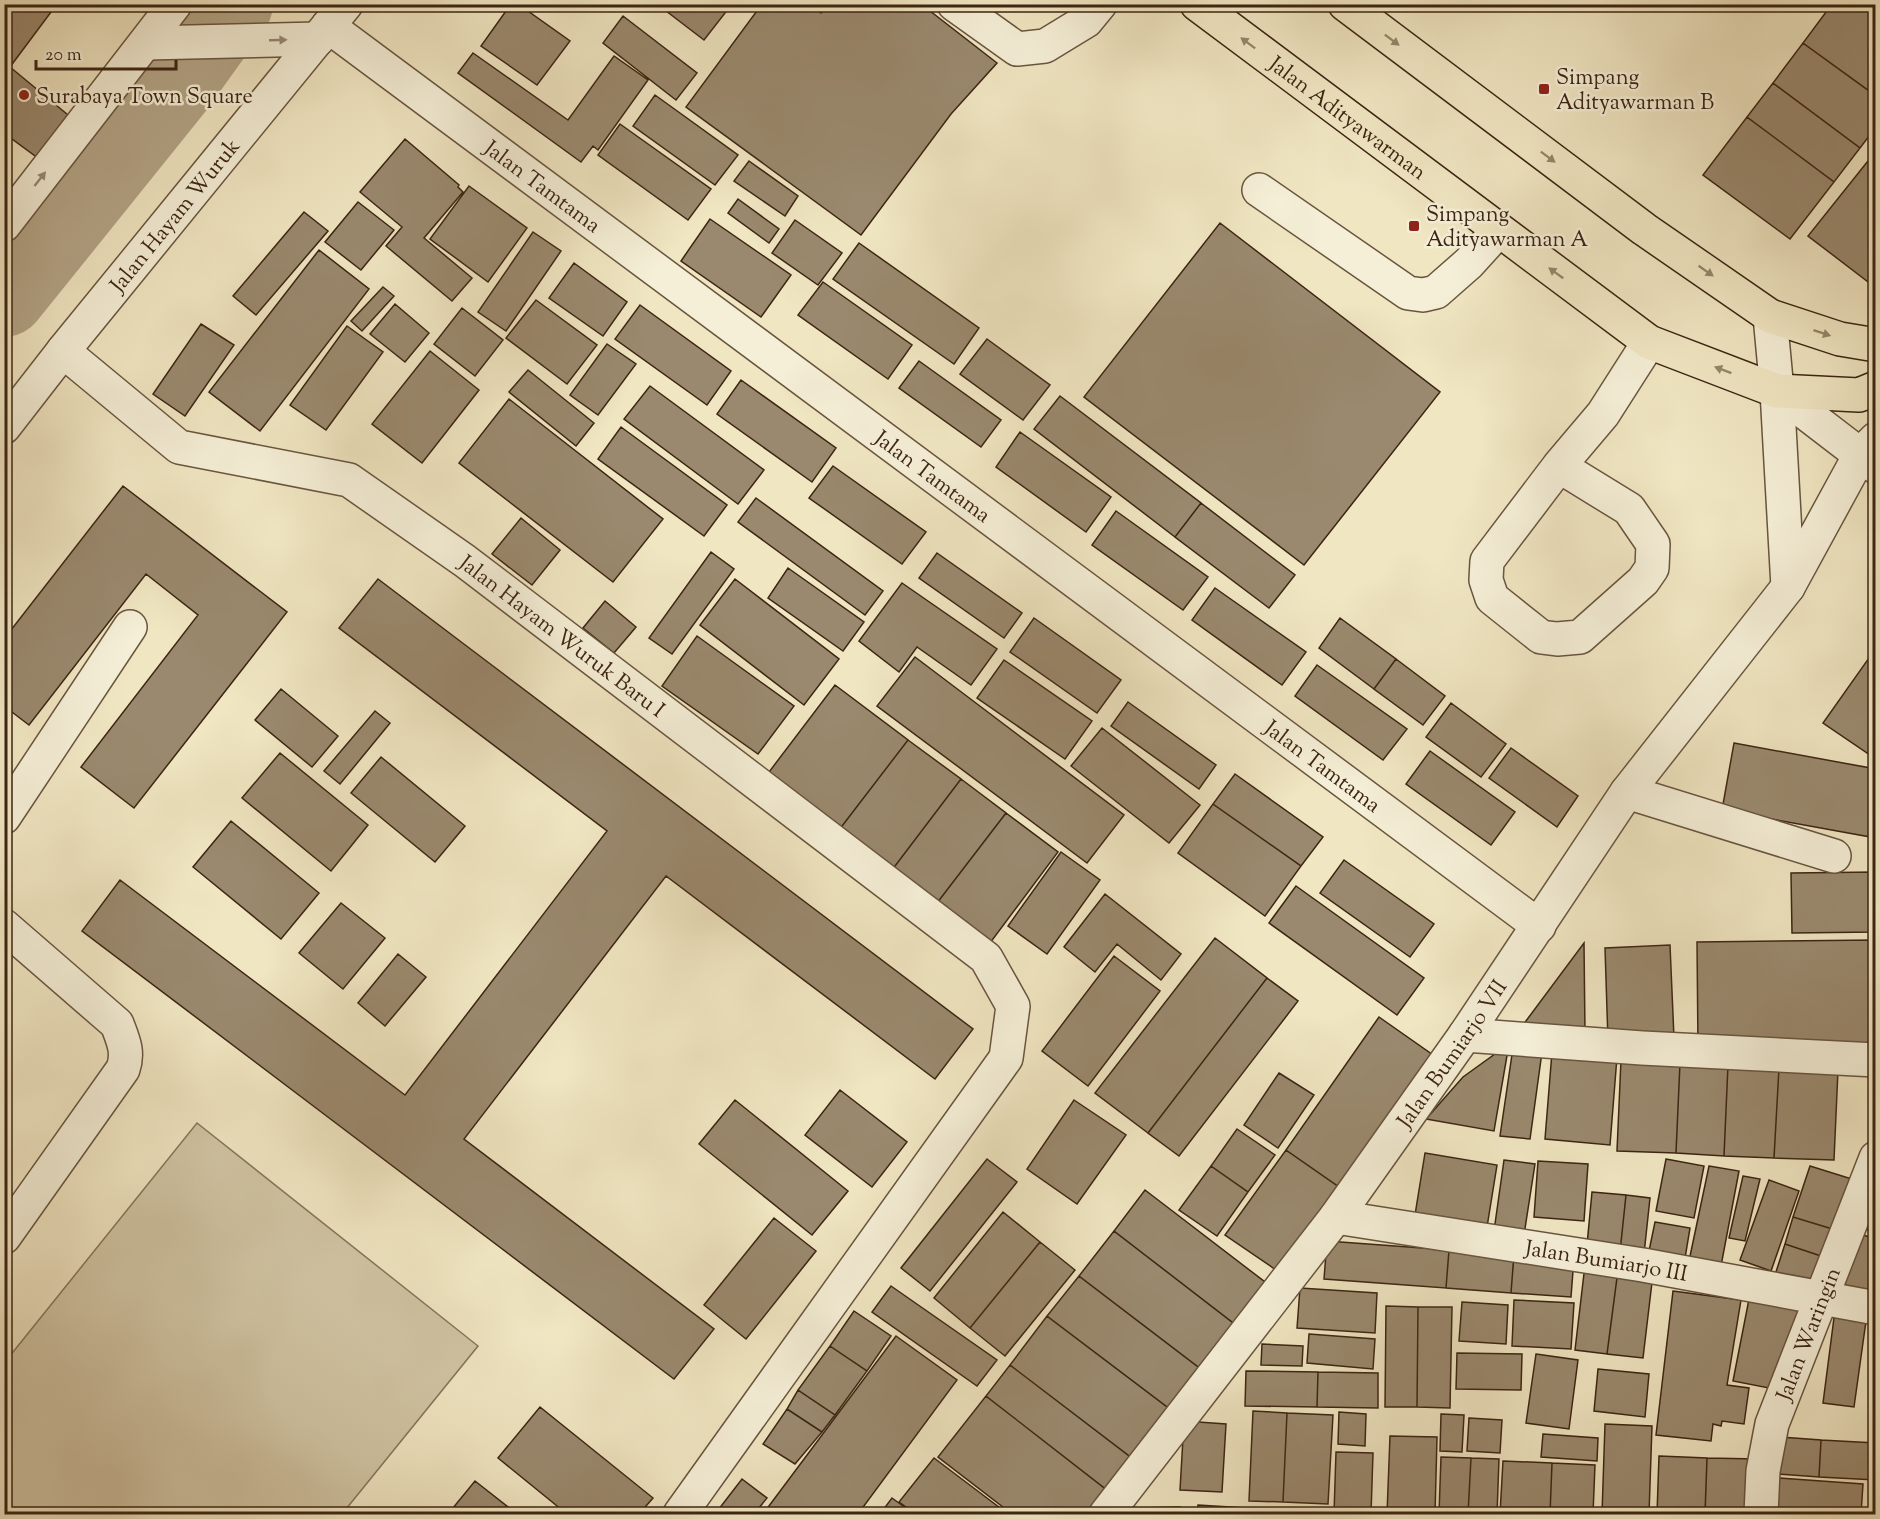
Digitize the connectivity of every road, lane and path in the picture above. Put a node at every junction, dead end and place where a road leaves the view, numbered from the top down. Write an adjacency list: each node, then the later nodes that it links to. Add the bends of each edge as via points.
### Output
1 (175, 4): 7 (street)
2 (954, 4): 3 (street, via 1017,49 1045,46 1086,21)
3 (1100, 4)
4 (1197, 4): 10 (main road, Jalan Adityawarman, one-way to 4)
5 (1345, 4): 11 (main road, one-way to 11, via 1644,229)
6 (331, 23): 7 (street, one-way to 6, via 239,41); 14 (street, Jalan Hayam Wuruk); 26 (street, Jalan Tamtama)
7 (146, 43): 9 (street, one-way to 7)
8 (1259, 190): 10 (street, via 1408,293 1436,292)
9 (4, 225)
10 (1498, 231): 12 (main road, Jalan Adityawarman, one-way to 10)
11 (1770, 316): 13 (main road, one-way to 13, via 1840,339); 16 (street)
12 (1649, 342): 16 (main road, Jalan Adityawarman, one-way to 12); 19 (street, via 1603,414)
13 (1875, 345)
14 (63, 351): 17 (street, Jalan Hayam Wuruk); 34 (street, Jalan Hayam Wuruk Baru I, via 179,447 349,480 465,561 987,958 1013,1006 1006,1058)
15 (1875, 388): 16 (main road, Jalan Adityawarman, via 1859,395)
16 (1777, 391): 18 (street); 20 (street)
17 (4, 427)
18 (1870, 454): 20 (street, Jalan Bumiarjo VII)
19 (1559, 466): 19 (street, via 1487,561 1486,580 1492,598 1541,637 1557,639 1580,637 1643,581 1652,567 1653,544 1629,509)
20 (1788, 587): 22 (street, Jalan Bumiarjo VII)
21 (130, 627): 23 (street)
22 (1627, 792): 24 (street); 26 (street, Jalan Bumiarjo VII)
23 (4, 817)
24 (1834, 856)
25 (4, 926): 31 (street, via 117,1024 126,1045 126,1059 123,1069)
26 (1539, 926): 27 (street, Jalan Bumiarjo VII)
27 (1465, 1035): 28 (street); 30 (street, Jalan Bumiarjo VII)
28 (1875, 1060)
29 (1875, 1158): 32 (street, Jalan Waringin)
30 (1336, 1217): 32 (street, Jalan Bumiarjo III); 35 (street, Jalan Bumiarjo VII)
31 (4, 1237)
32 (1822, 1297): 33 (street, Jalan Bumiarjo III); 36 (street, Jalan Waringin, via 1772,1424 1763,1471)
33 (1875, 1308)
34 (680, 1515)
35 (1106, 1515)
36 (1761, 1515)

